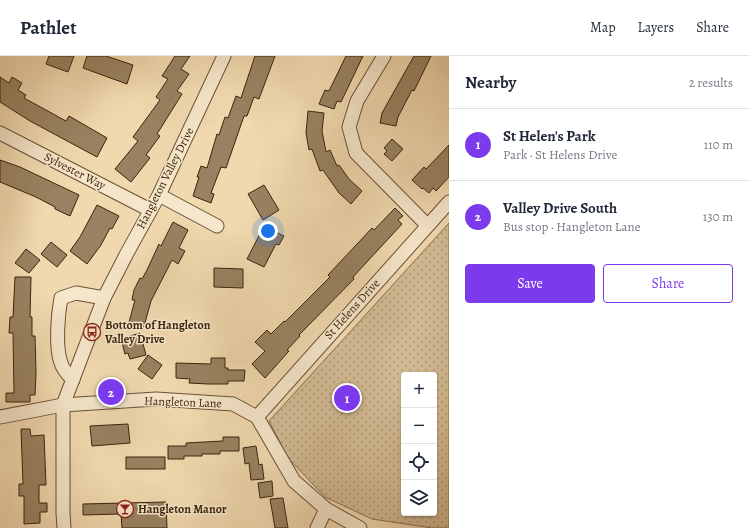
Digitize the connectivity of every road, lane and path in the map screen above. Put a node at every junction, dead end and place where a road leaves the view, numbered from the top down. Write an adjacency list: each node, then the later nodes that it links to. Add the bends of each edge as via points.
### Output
1 (224, 56): 4 (street, Hangleton Valley Drive)
2 (384, 56): 7 (street, via 357,101 349,127 356,153)
3 (0, 133): 6 (street, Sylvester Way)
4 (159, 195): 6 (street, Hangleton Valley Drive); 8 (street)
5 (449, 202): 7 (street, St Helens Drive)
6 (150, 210): 9 (street, Hangleton Valley Drive)
7 (427, 225): 13 (street, St Helens Drive)
8 (217, 226)
9 (104, 298): 10 (street, Hangleton Valley Drive); 10 (street, via 76,293 61,298 57,316 60,362)
10 (73, 380): 11 (street, Hangleton Valley Drive)
11 (63, 405): 12 (street, Hangleton Lane); 13 (street, Hangleton Lane, via 156,399 233,404); 15 (street, Hangleton Valley Drive)
12 (0, 417)
13 (256, 417): 14 (street, Hangleton Lane, via 294,481)
14 (326, 509): 16 (street); 17 (street, Hangleton Lane)
15 (64, 528)
16 (317, 528)
17 (360, 528)

